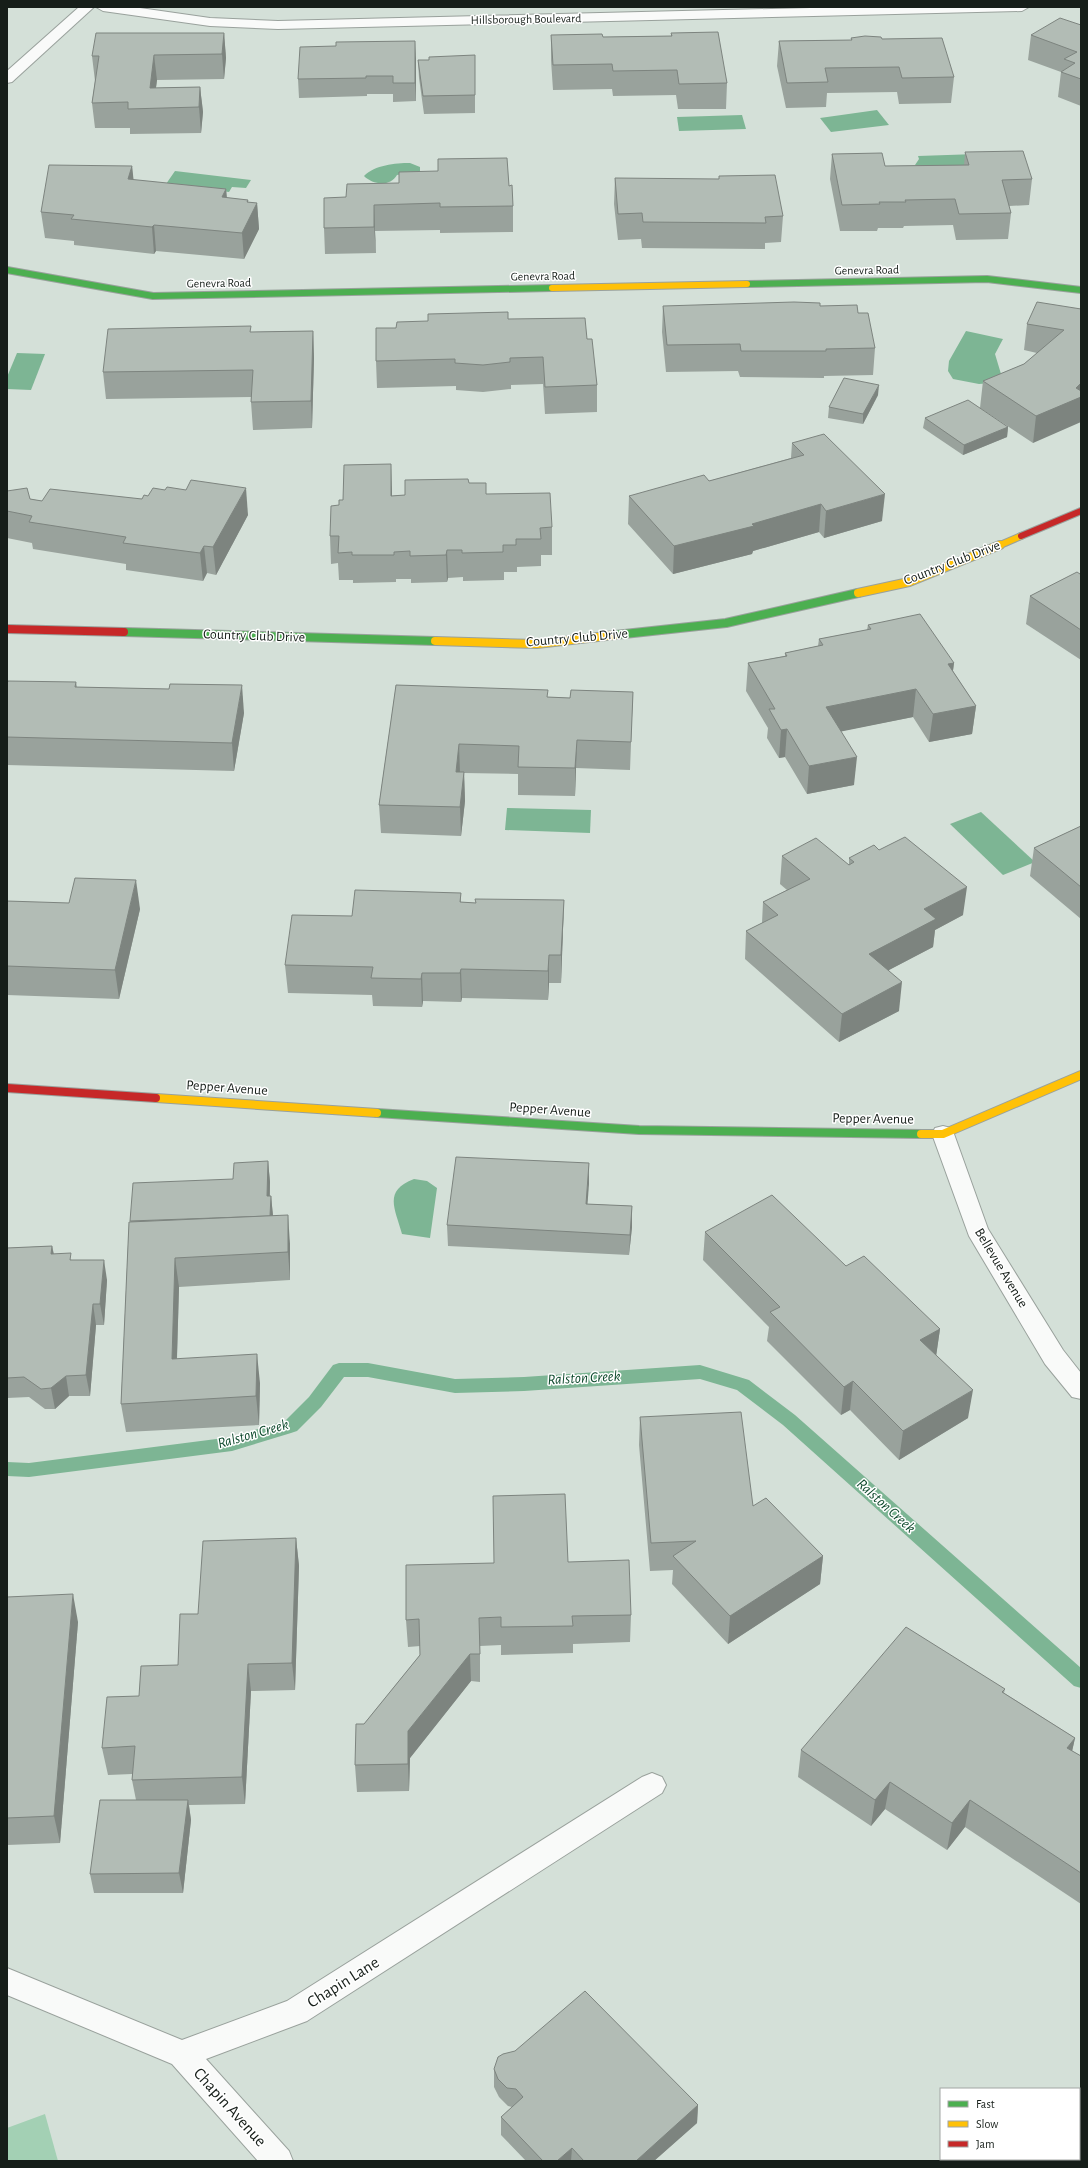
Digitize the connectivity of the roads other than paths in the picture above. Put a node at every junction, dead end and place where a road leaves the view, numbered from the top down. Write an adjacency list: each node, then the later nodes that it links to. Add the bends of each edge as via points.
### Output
1 (87, 7): 4 (street)
2 (103, 7): 3 (street, Hillsborough Boulevard, via 210,22 278,25)
3 (1022, 7)
4 (7, 79)
5 (7, 270): 6 (street, Genevra Road, via 154,296 987,280)
6 (1081, 290)
7 (1081, 511): 8 (street, Country Club Drive, via 909,582 726,623 537,644)
8 (7, 629)
9 (1081, 1075): 11 (street, Pepper Avenue)
10 (7, 1088): 11 (street, Pepper Avenue, via 639,1130)
11 (943, 1134): 12 (street, Bellevue Avenue, via 977,1230 1054,1357)
12 (1081, 1390)
13 (652, 1785): 15 (street, Chapin Lane, via 297,2011)
14 (7, 1981): 15 (street)
15 (182, 2054): 16 (street, Chapin Avenue)
16 (278, 2161)

